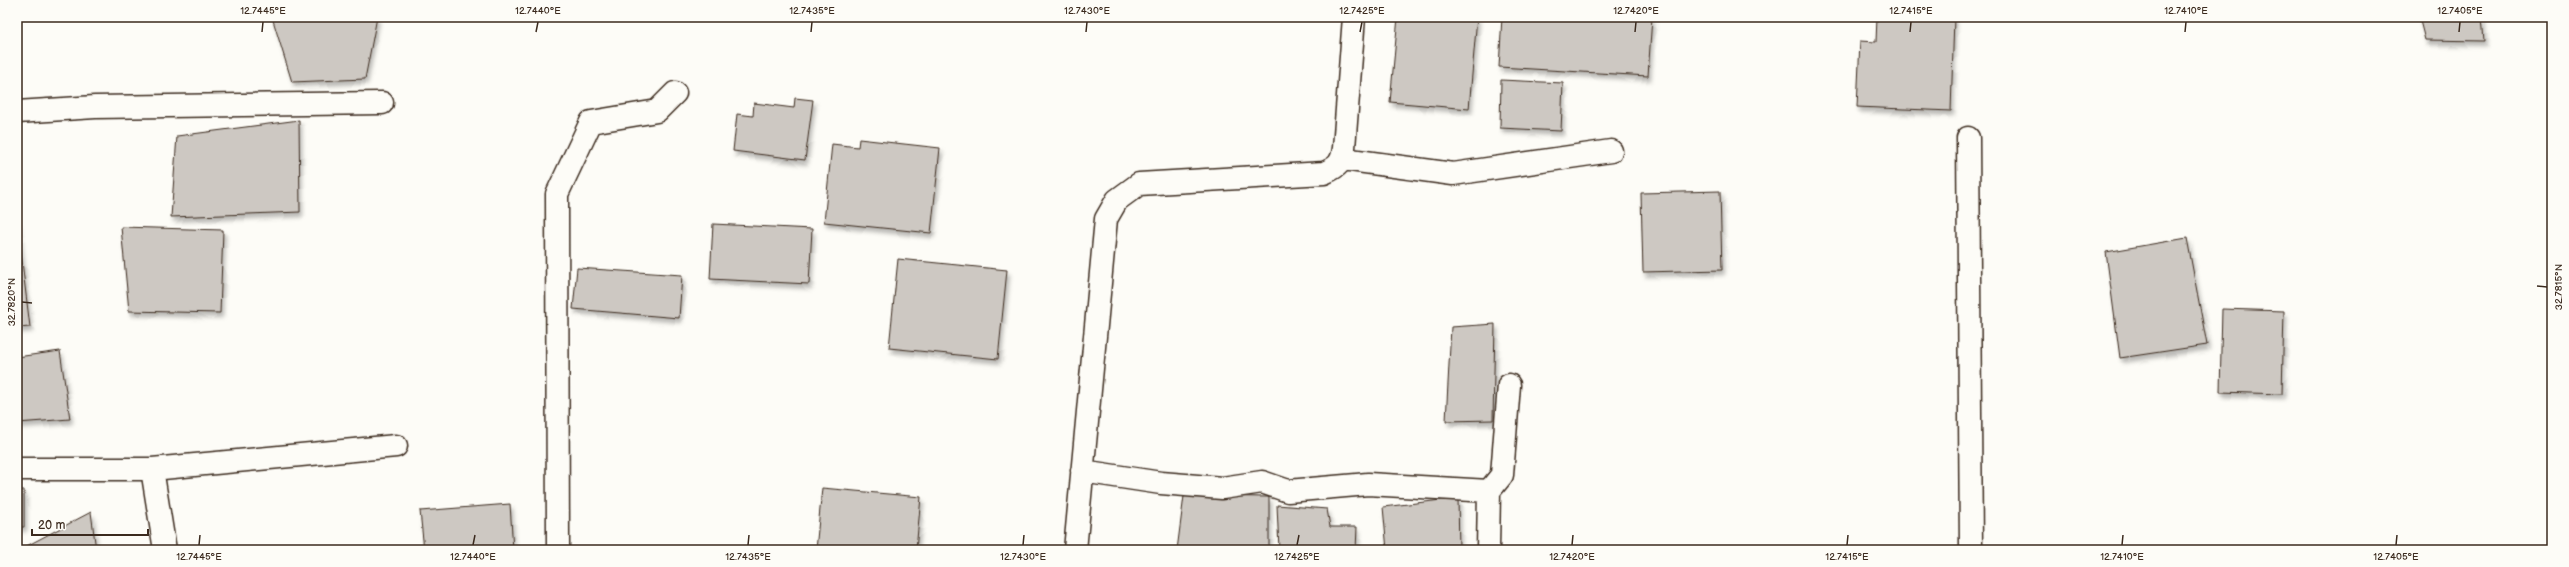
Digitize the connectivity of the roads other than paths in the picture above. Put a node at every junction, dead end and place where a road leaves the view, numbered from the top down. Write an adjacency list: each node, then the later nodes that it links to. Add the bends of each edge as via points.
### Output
1 (1354, 17): 7 (street)
2 (675, 94): 15 (street, via 657,111 591,122 557,194)
3 (382, 103): 4 (street, via 95,107)
4 (17, 112)
5 (1968, 138): 18 (street)
6 (1611, 151): 7 (street, via 1453,174)
7 (1343, 159): 12 (street, via 1337,168 1324,173 1139,184 1117,200 1106,219)
8 (1509, 385): 13 (street, via 1502,475)
9 (396, 446): 11 (street)
10 (17, 469): 11 (street)
11 (152, 469): 14 (street)
12 (1082, 471): 13 (street, via 1161,483 1222,488 1262,482 1288,491 1368,484); 16 (street)
13 (1489, 491): 17 (street)
14 (165, 550)
15 (558, 550)
16 (1074, 550)
17 (1488, 550)
18 (1971, 550)

